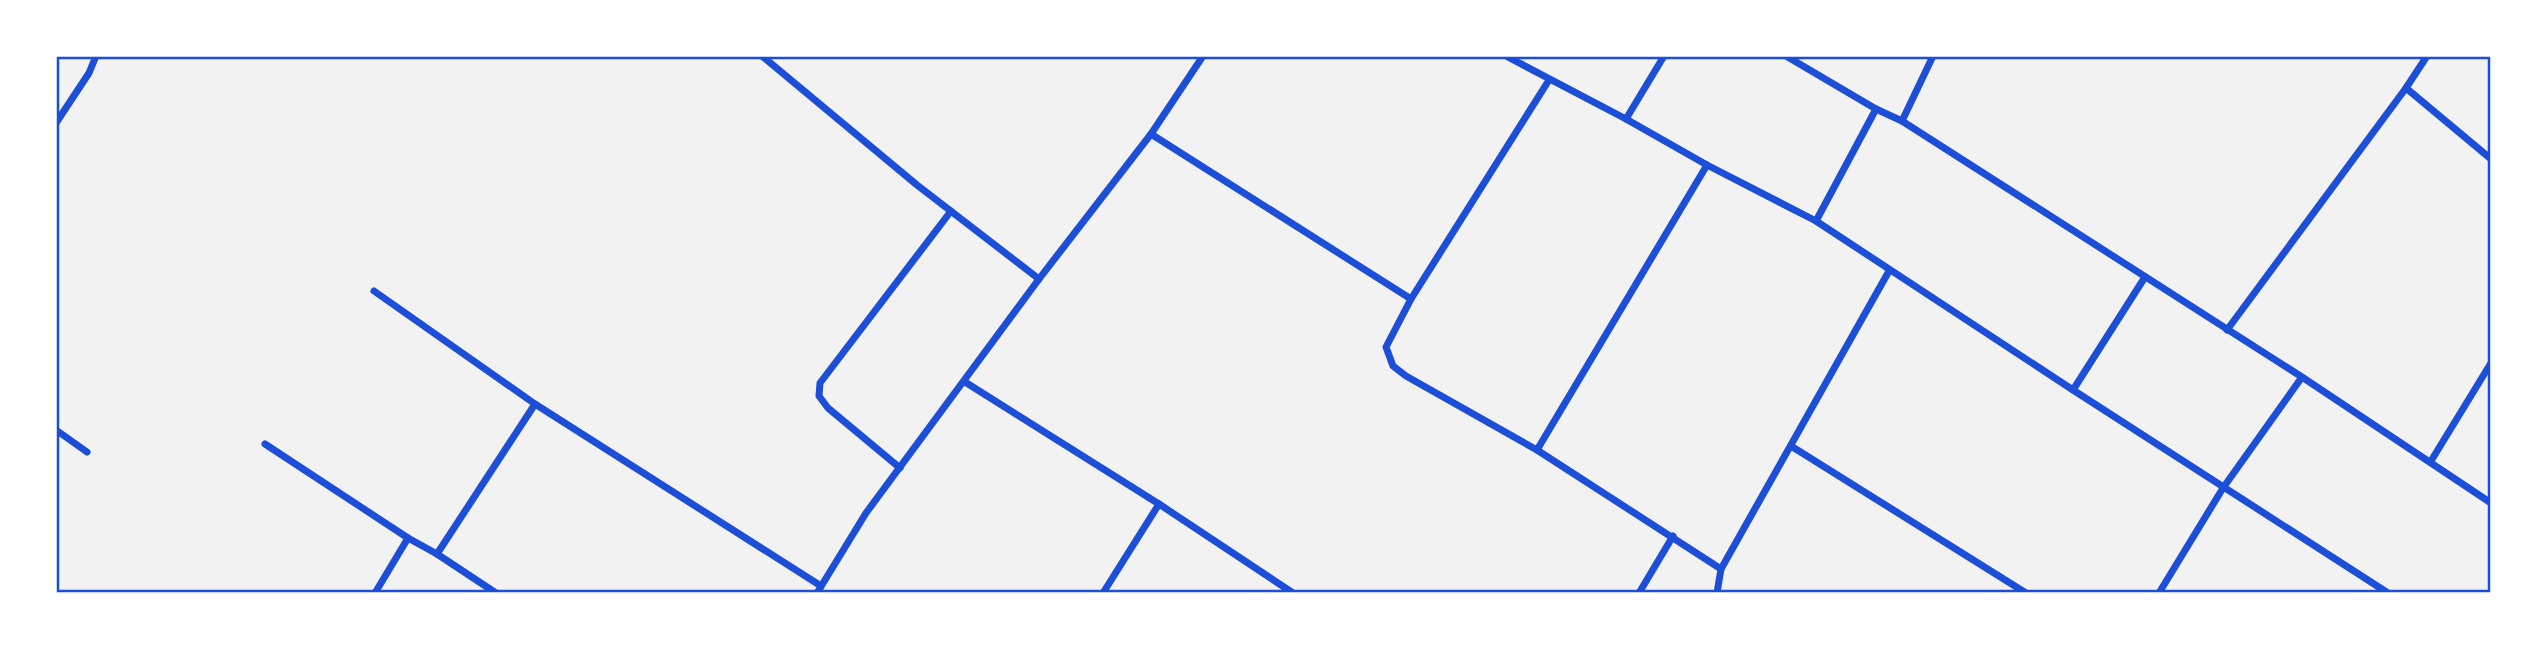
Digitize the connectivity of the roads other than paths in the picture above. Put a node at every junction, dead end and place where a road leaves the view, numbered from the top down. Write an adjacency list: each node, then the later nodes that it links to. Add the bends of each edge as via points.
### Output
1 (96, 56): 14 (street)
2 (762, 56): 18 (street)
3 (1203, 56): 15 (street)
4 (1506, 56): 9 (street)
5 (1664, 56): 12 (street)
6 (1786, 56): 11 (street)
7 (1933, 56): 13 (street)
8 (2427, 56): 10 (street)
9 (1549, 80): 12 (street); 24 (street)
10 (2406, 88): 16 (street); 25 (street)
11 (1877, 109): 13 (street); 19 (street)
12 (1626, 119): 17 (street)
13 (1902, 121): 21 (street)
14 (56, 123)
15 (1151, 134): 22 (street); 24 (street)
16 (2491, 159)
17 (1707, 166): 19 (street); 34 (street)
18 (951, 211): 22 (street); 37 (street, via 820,383 819,396 828,408)
19 (1816, 221): 20 (street)
20 (1889, 271): 29 (street); 33 (street)
21 (2145, 277): 25 (street); 29 (street)
22 (1039, 279): 28 (street)
23 (374, 291): 30 (street)
24 (1411, 299): 34 (street, via 1386,347 1393,366)
25 (2227, 330): 27 (street)
26 (2491, 363): 36 (street)
27 (2302, 377): 36 (street); 38 (street)
28 (965, 382): 37 (street); 40 (street)
29 (2073, 390): 38 (street)
30 (535, 404): 43 (street); 45 (street)
31 (56, 430): 35 (street)
32 (265, 444): 42 (street)
33 (1791, 446): 44 (street); 53 (street)
34 (1537, 450): 41 (street)
35 (87, 452)
36 (2431, 461): 39 (street)
37 (900, 468): 45 (street)
38 (2223, 488): 46 (street); 54 (street)
39 (2491, 503)
40 (1159, 504): 49 (street); 50 (street)
41 (1673, 536): 44 (street); 51 (street)
42 (408, 538): 43 (street); 47 (street)
43 (437, 554): 48 (street)
44 (1721, 569): 52 (street)
45 (819, 590)
46 (2385, 592)
47 (375, 593)
48 (496, 593)
49 (1103, 593)
50 (1293, 593)
51 (1639, 593)
52 (1717, 593)
53 (2026, 593)
54 (2159, 593)

